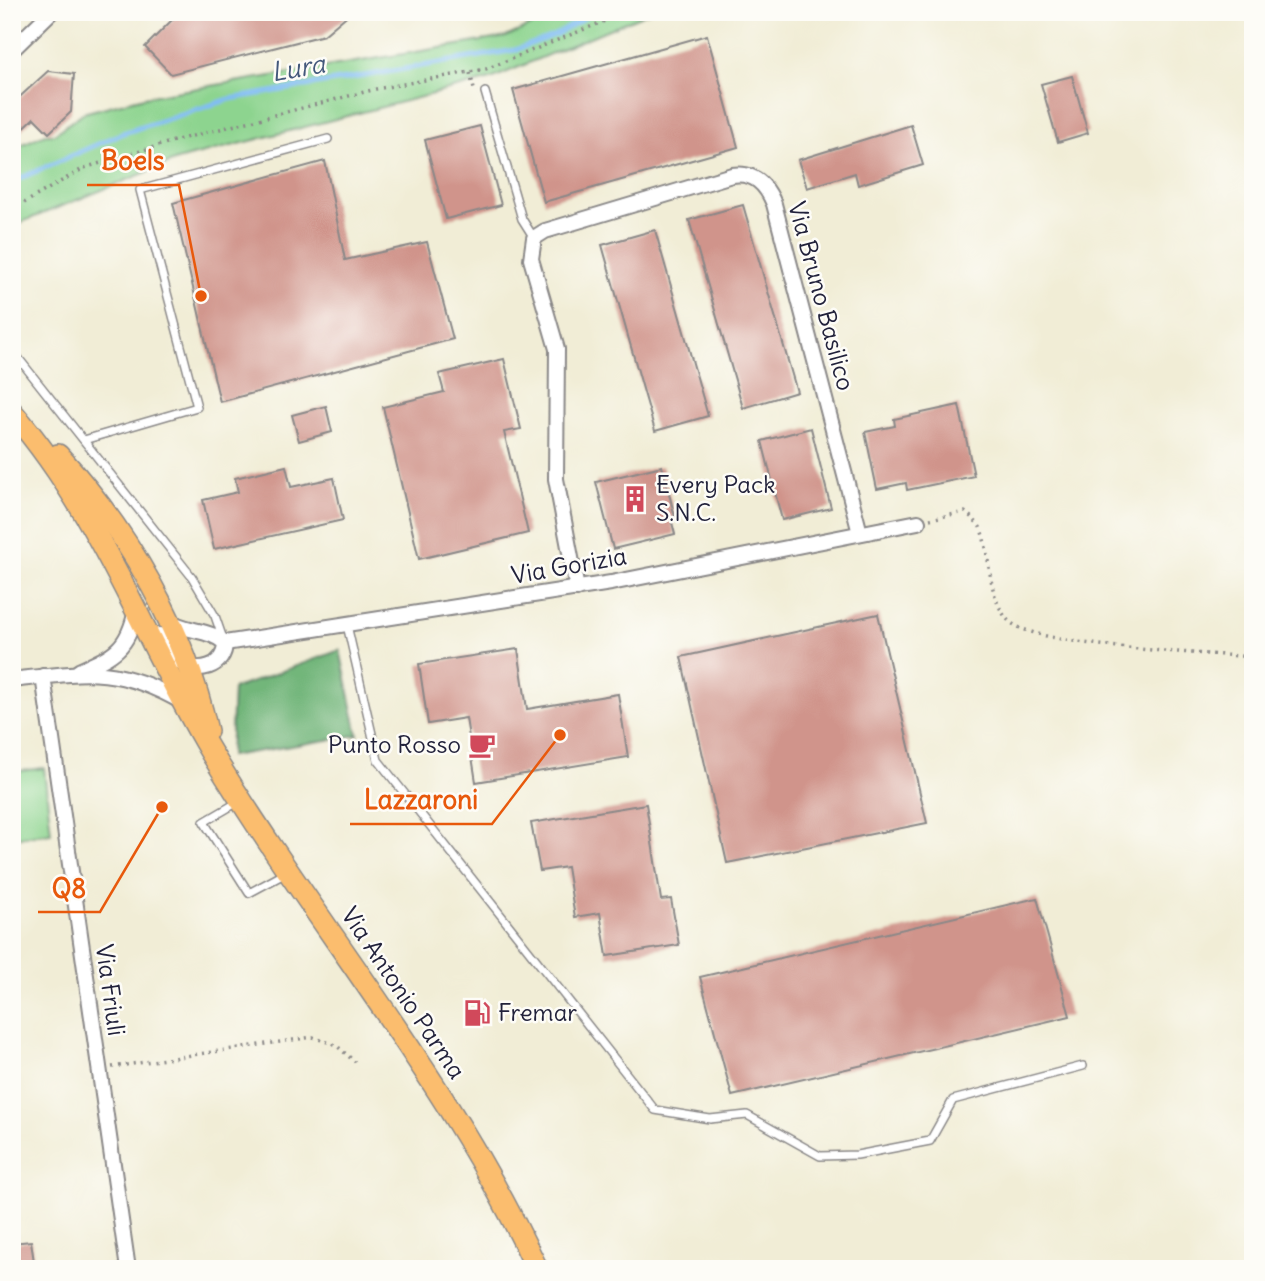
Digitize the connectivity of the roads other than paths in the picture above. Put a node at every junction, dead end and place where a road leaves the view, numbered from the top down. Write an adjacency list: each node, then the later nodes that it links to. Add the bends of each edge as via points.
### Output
1 (51, 12): 2 (street)
2 (12, 50)
3 (485, 92): 5 (lane, via 522,219)
4 (328, 139): 9 (lane, via 141,190 197,407)
5 (534, 238): 11 (street, Via Bruno Basilico, via 732,175 758,180 774,204); 12 (street, via 531,259 557,349 556,479)
6 (12, 350): 9 (lane)
7 (12, 412): 8 (main road, Via Antonio Parma)
8 (28, 430): 13 (main road, Via Antonio Parma, via 96,531); 14 (main road, Via Antonio Parma, via 84,483 118,528)
9 (84, 440): 16 (lane, via 192,577)
10 (918, 522): 11 (street, Via Gorizia)
11 (860, 533): 12 (street, Via Gorizia)
12 (577, 589): 15 (street, Via Gorizia)
13 (136, 606): 17 (street, via 146,614 167,650); 18 (street, via 125,644); 21 (main road, Via Antonio Parma)
14 (167, 619): 16 (street, Via Gorizia); 17 (main road, Via Antonio Parma)
15 (347, 625): 16 (street, Via Gorizia); 25 (lane, via 378,760 655,1110 710,1118 747,1115 820,1156 857,1155 930,1142 953,1100)
16 (225, 643): 17 (street, via 218,661 205,668)
17 (191, 668): 22 (main road, Via Antonio Parma)
18 (79, 671): 19 (street); 21 (street, via 130,677)
19 (43, 676): 20 (street); 26 (street, Via Friuli)
20 (12, 680)
21 (183, 703): 22 (main road, Via Antonio Parma)
22 (212, 754): 23 (main road, Via Antonio Parma)
23 (241, 800): 24 (main road, Via Antonio Parma); 24 (lane, via 204,822 248,893)
24 (289, 871): 27 (main road, Via Antonio Parma, via 440,1094)
25 (1083, 1066)
26 (128, 1269)
27 (537, 1269)

